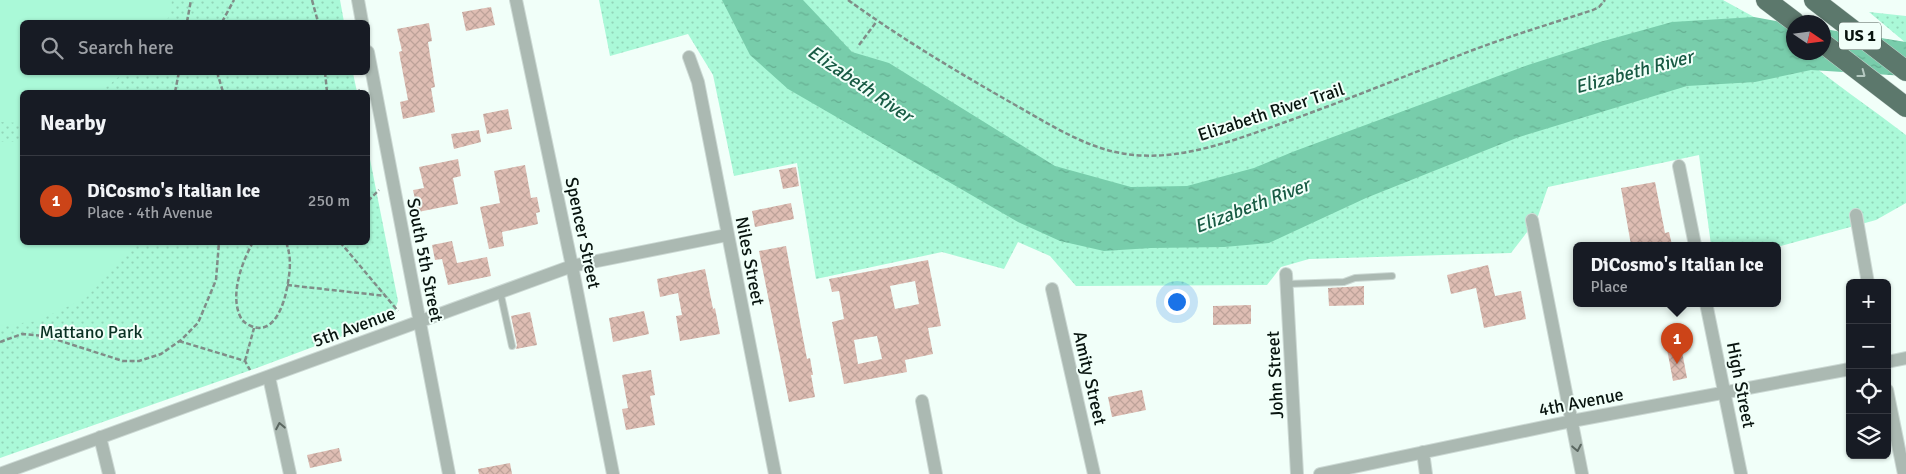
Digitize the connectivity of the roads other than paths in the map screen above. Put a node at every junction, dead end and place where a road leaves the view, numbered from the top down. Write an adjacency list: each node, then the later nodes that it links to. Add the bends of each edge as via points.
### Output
1 (358, 0): 6 (street)
2 (516, 0): 17 (street, Spencer Street)
3 (1766, 0): 5 (highway)
4 (1814, 0): 10 (highway, US 1)
5 (1786, 15)
6 (362, 20)
7 (1831, 49): 11 (highway, US 1, one-way to 11)
8 (689, 56): 15 (street, Niles Street, via 698,82)
9 (370, 63): 24 (street, South 5th Street)
10 (1906, 71)
11 (1906, 107)
12 (1678, 166): 16 (street)
13 (1856, 215): 20 (street)
14 (1532, 220): 33 (street)
15 (727, 235): 17 (street, 5th Avenue); 41 (street, Niles Street)
16 (1694, 242)
17 (572, 266): 22 (street, 5th Avenue); 40 (street, Spencer Street)
18 (1392, 276): 19 (lane, via 1355,278 1344,282)
19 (1287, 279): 44 (street, John Street)
20 (1867, 279)
21 (1052, 289): 43 (street, Amity Street)
22 (500, 291): 24 (street, 5th Avenue); 25 (lane)
23 (1707, 307): 30 (street, High Street)
24 (418, 322): 29 (street, 5th Avenue); 39 (street, South 5th Street)
25 (512, 346)
26 (1906, 358): 27 (street)
27 (1891, 361)
28 (1846, 370): 30 (street, 4th Avenue)
29 (269, 377): 34 (street, 5th Avenue); 38 (street, one-way to 29)
30 (1725, 392): 33 (street, 4th Avenue); 48 (street, High Street)
31 (922, 401): 42 (street)
32 (1891, 410): 49 (street)
33 (1572, 422): 35 (street, 4th Avenue); 47 (street, one-way to 47)
34 (100, 438): 36 (street, 5th Avenue); 37 (street)
35 (1423, 452): 45 (street, 4th Avenue); 46 (street)
36 (0, 474)
37 (109, 474)
38 (290, 474)
39 (449, 474)
40 (613, 474)
41 (775, 474)
42 (936, 474)
43 (1094, 474)
44 (1297, 474)
45 (1320, 474)
46 (1426, 474)
47 (1582, 474)
48 (1741, 474)
49 (1904, 474)

